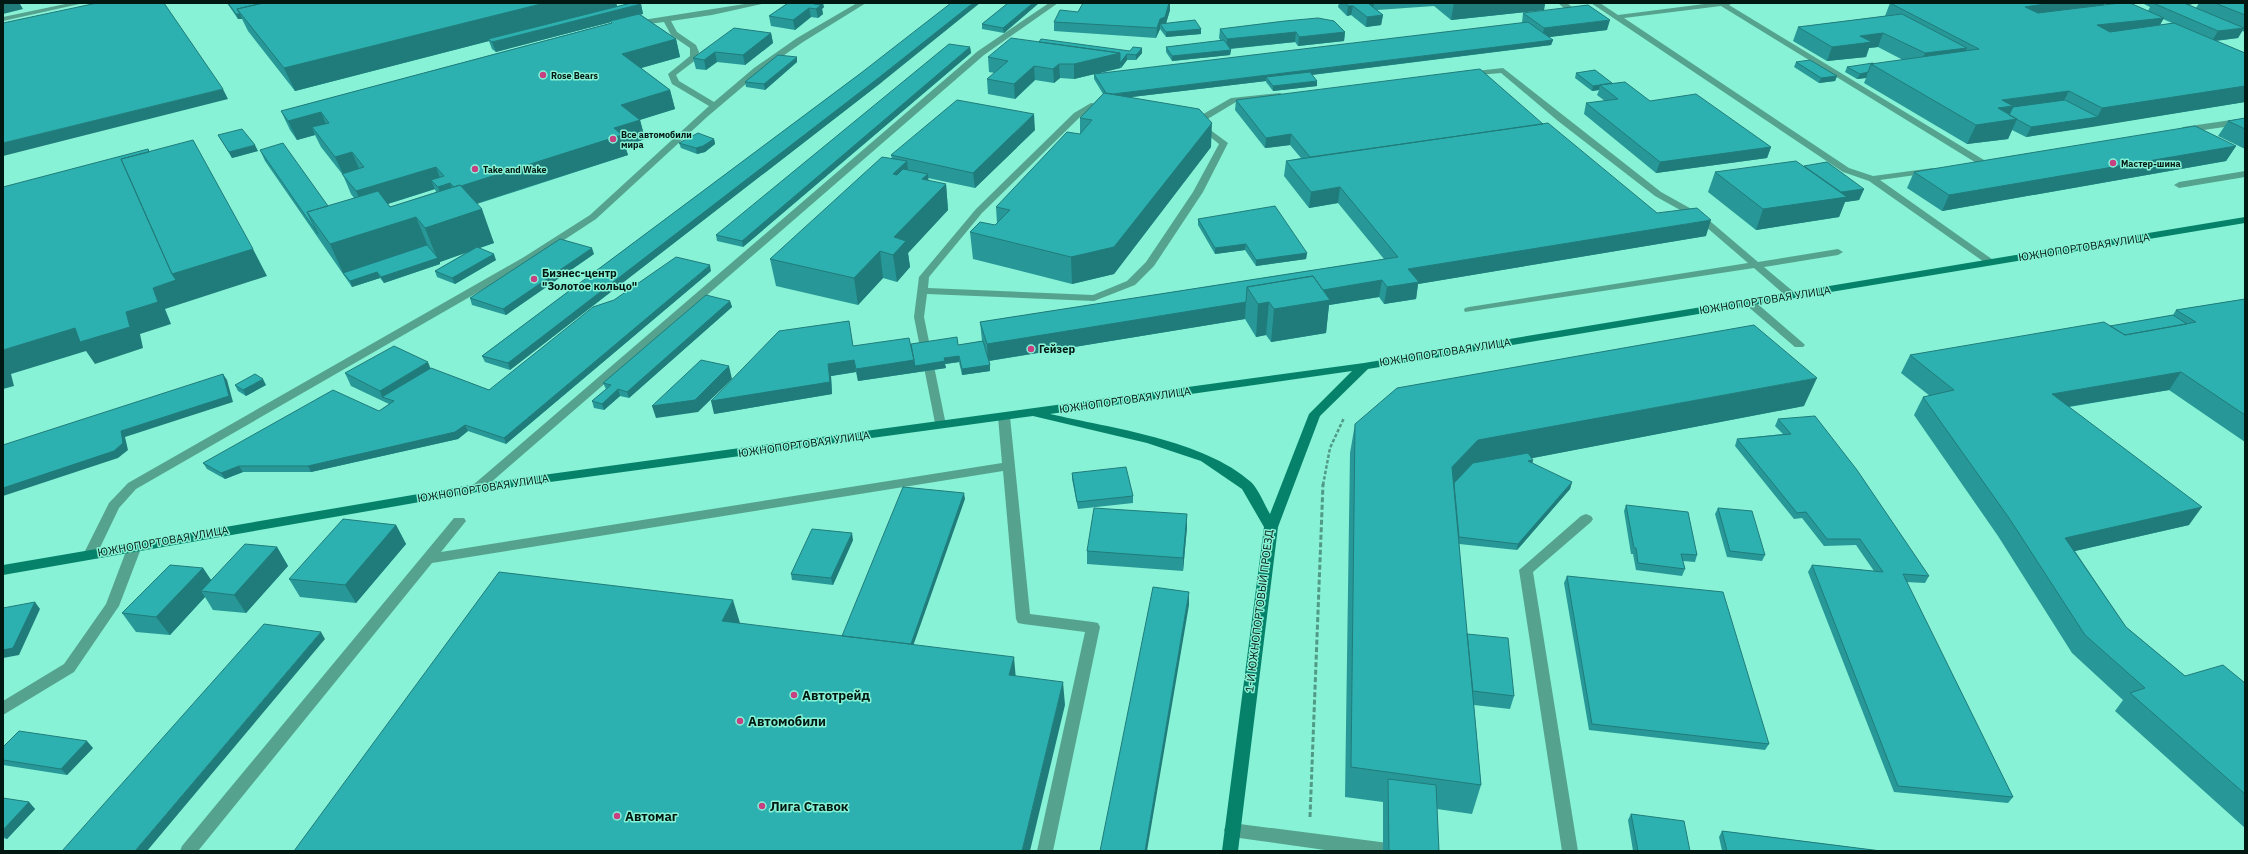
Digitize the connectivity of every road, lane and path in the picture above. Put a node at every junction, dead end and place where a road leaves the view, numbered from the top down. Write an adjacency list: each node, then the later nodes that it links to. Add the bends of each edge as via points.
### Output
1 (80, 3): 9 (lane)
2 (762, 3): 10 (lane)
3 (862, 3): 14 (lane, via 800,40)
4 (1054, 3): 38 (lane, via 981,53)
5 (1595, 3): 8 (lane)
6 (1732, 3): 7 (lane)
7 (1722, 4): 8 (lane); 18 (lane, via 1826,66 1875,99 1985,162)
8 (1617, 17): 21 (lane, via 1846,170)
9 (3, 19)
10 (667, 20): 11 (lane, via 642,21); 14 (lane, via 674,33 693,47 695,52 694,57 672,74 675,82)
11 (627, 26)
12 (1456, 75): 26 (lane, via 1503,70 1658,194 1701,218)
13 (1290, 94): 27 (lane, via 1234,100 1192,121 1224,144 1198,192 1150,264 1131,283 1094,298)
14 (715, 106): 43 (lane, via 593,218 528,259 132,486 114,506)
15 (1110, 108): 27 (lane, via 1094,105 1077,115 979,211 924,277)
16 (2245, 121): 17 (lane)
17 (2175, 132)
18 (1965, 165)
19 (1942, 168): 21 (lane)
20 (2245, 174): 22 (lane)
21 (1872, 180): 25 (lane)
22 (2179, 185)
23 (2245, 220): 25 (street, ЮЖНОПОРТОВАЯ УЛИЦА)
24 (1838, 252): 26 (lane)
25 (1991, 262): 28 (street, ЮЖНОПОРТОВАЯ УЛИЦА)
26 (1756, 265): 28 (lane); 30 (lane)
27 (922, 291): 36 (lane, via 919,317)
28 (1791, 295): 29 (street, ЮЖНОПОРТОВАЯ УЛИЦА)
29 (1749, 302): 31 (lane); 32 (street, ЮЖНОПОРТОВАЯ УЛИЦА)
30 (1469, 310)
31 (1799, 345)
32 (1364, 366): 33 (street, ЮЖНОПОРТОВАЯ УЛИЦА); 41 (street, via 1315,414)
33 (1031, 413): 35 (street, ЮЖНОПОРТОВАЯ УЛИЦА); 41 (street, 1-Й ЮЖНОПОРТОВЫЙ ПРОЕЗД, via 1149,440 1204,458 1247,486)
34 (1347, 414): 48 (path, via 1328,448 1323,480)
35 (1004, 417): 36 (street, ЮЖНОПОРТОВАЯ УЛИЦА); 37 (lane)
36 (940, 425): 38 (street, ЮЖНОПОРТОВАЯ УЛИЦА)
37 (1009, 466): 44 (lane); 50 (lane, via 1023,619 1093,627)
38 (477, 488): 42 (street, ЮЖНОПОРТОВАЯ УЛИЦА)
39 (1586, 519): 53 (lane, via 1526,570)
40 (459, 521): 44 (lane)
41 (1271, 527): 47 (street, 1-Й ЮЖНОПОРТОВЫЙ ПРОЕЗД)
42 (135, 546): 43 (street, ЮЖНОПОРТОВАЯ УЛИЦА); 46 (lane, via 112,606 69,668)
43 (91, 553): 45 (street, ЮЖНОПОРТОВАЯ УЛИЦА)
44 (428, 559): 49 (lane)
45 (3, 570)
46 (3, 709)
47 (1232, 830): 48 (lane); 51 (street, 1-Й ЮЖНОПОРТОВЫЙ ПРОЕЗД)
48 (1309, 840): 52 (lane)
49 (188, 851)
50 (1045, 851)
51 (1230, 851)
52 (1388, 851)
53 (1570, 851)

